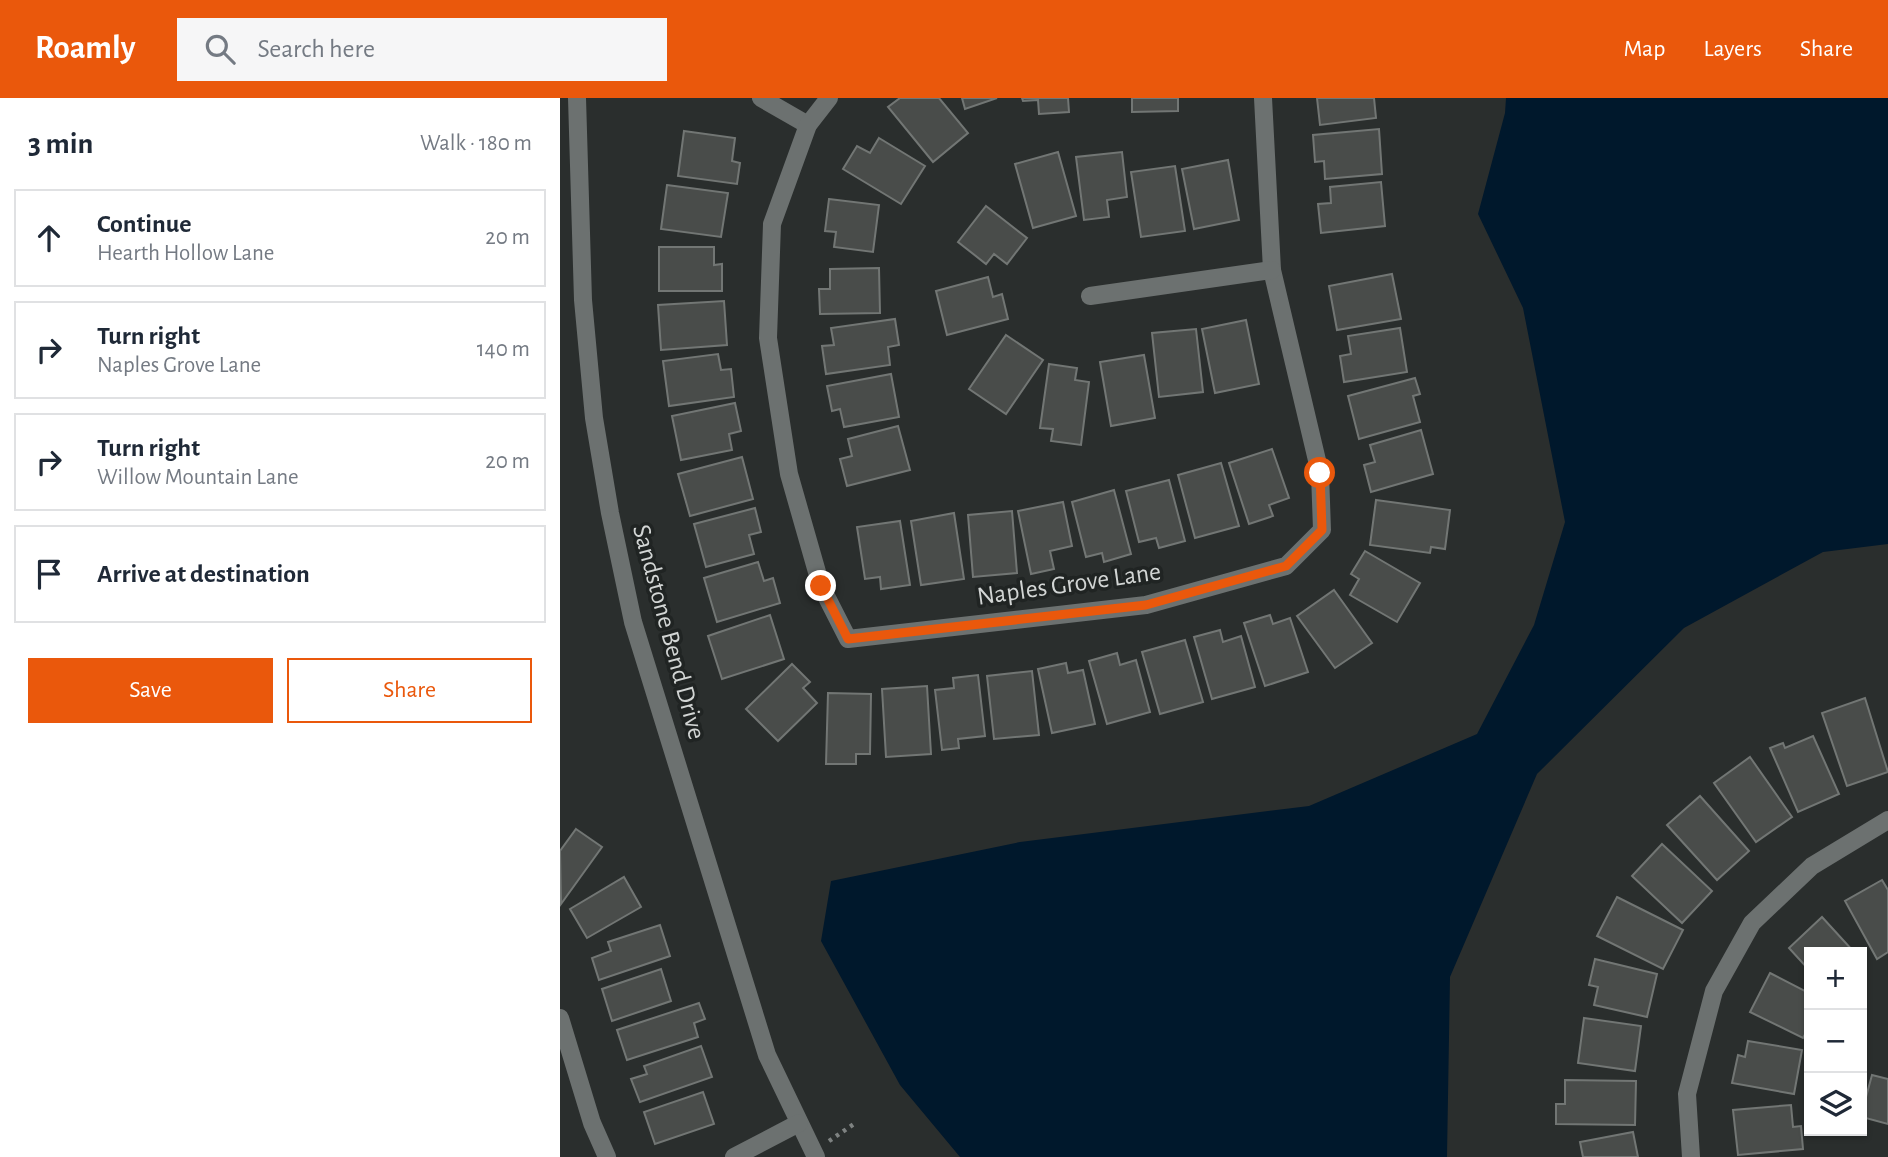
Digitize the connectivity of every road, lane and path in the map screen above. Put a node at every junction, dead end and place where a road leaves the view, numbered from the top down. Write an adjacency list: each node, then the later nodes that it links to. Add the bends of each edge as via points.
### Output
1 (577, 98): 10 (street, Sandstone Bend Drive, via 583,300 594,418 627,595 767,1055)
2 (761, 98): 5 (street)
3 (829, 98): 5 (street)
4 (1263, 98): 6 (street)
5 (808, 125): 6 (street, Naples Grove Lane, via 772,224 768,338 789,474 821,586 848,639 1146,605 1286,566 1322,530 1320,473)
6 (1272, 270): 7 (street)
7 (1090, 296)
8 (1888, 820): 14 (street, via 1812,866 1752,923 1714,990 1690,1081)
9 (560, 1018): 11 (street)
10 (799, 1123): 12 (street); 13 (street, Sandstone Bend Drive)
11 (607, 1157)
12 (734, 1157)
13 (816, 1157)
14 (1691, 1157)

